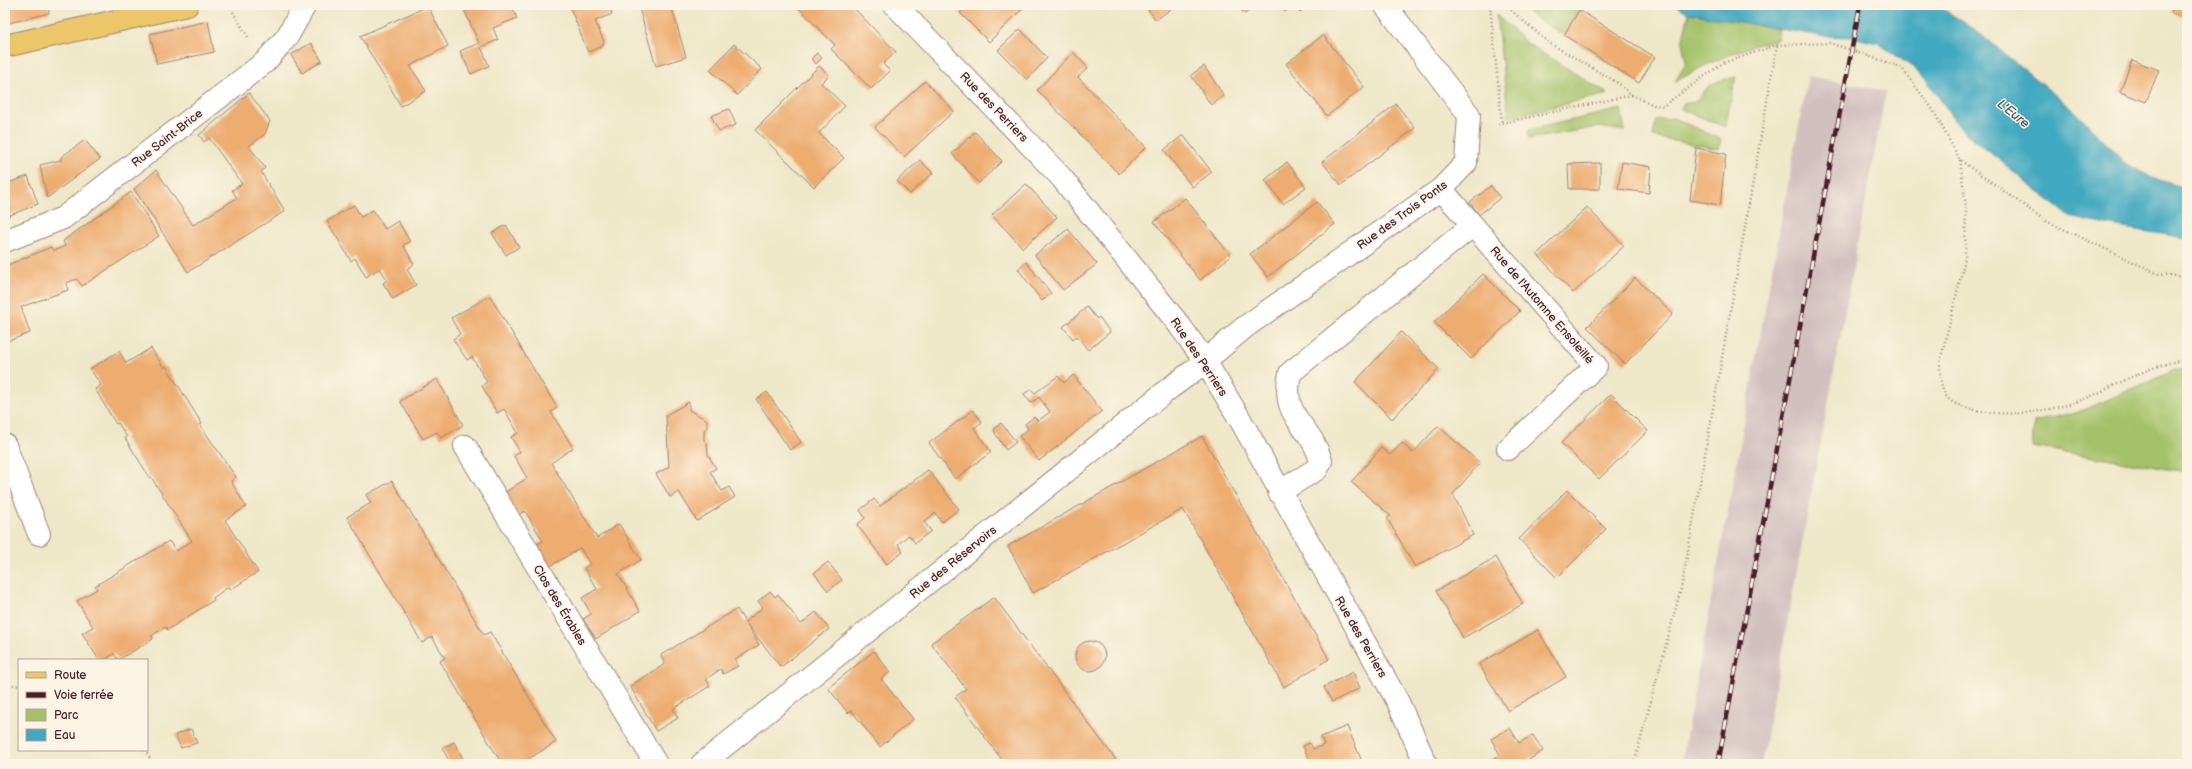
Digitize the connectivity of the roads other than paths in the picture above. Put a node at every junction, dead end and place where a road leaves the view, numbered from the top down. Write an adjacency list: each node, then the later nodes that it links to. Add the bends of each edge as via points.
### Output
1 (187, 5): 5 (main road)
2 (305, 5): 8 (street, Rue Saint-Brice, via 287,37 265,62 63,218)
3 (895, 5): 9 (street, Rue des Perriers, via 1061,177)
4 (1385, 5): 6 (street, Rue des Trois Ponts, via 1469,115 1466,163)
5 (5, 46)
6 (1441, 189): 7 (street, Rue de l'Automne Ensoleillé); 9 (street, Rue des Trois Ponts, via 1245,328)
7 (1472, 226): 12 (street, Rue de l'Automne Ensoleillé, via 1596,366); 13 (street, via 1290,373 1287,389 1289,406 1321,461 1317,469)
8 (5, 241)
9 (1205, 361): 13 (street, Rue des Perriers); 16 (street, Rue des Réservoirs)
10 (5, 445): 14 (street)
11 (465, 446): 15 (street, Clos des Érables)
12 (1508, 449)
13 (1279, 492): 17 (street, Rue des Perriers, via 1398,702)
14 (39, 534)
15 (656, 764)
16 (702, 764)
17 (1426, 764)

